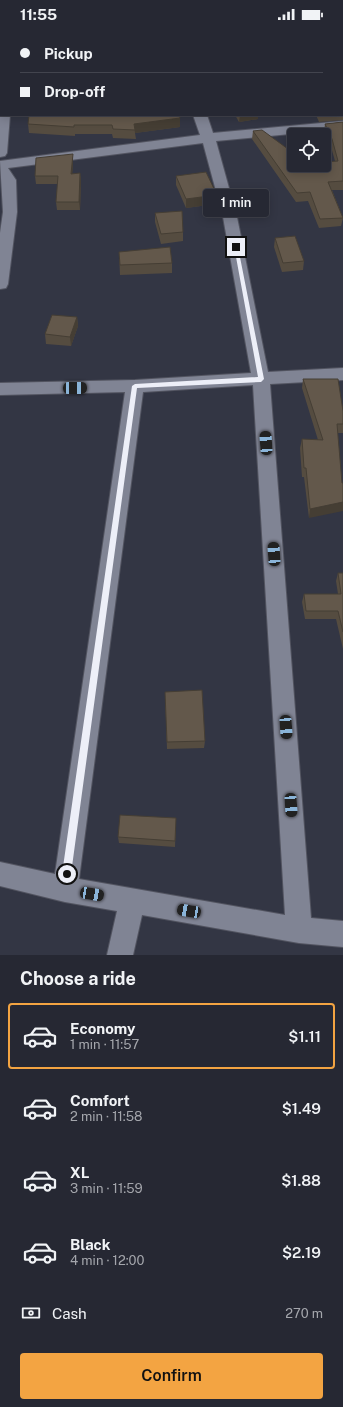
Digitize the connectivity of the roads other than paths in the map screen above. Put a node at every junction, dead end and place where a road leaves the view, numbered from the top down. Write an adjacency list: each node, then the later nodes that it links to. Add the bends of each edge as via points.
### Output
1 (3, 116): 5 (street)
2 (200, 116): 4 (street)
3 (343, 125): 4 (street)
4 (208, 138): 6 (street); 9 (street, via 230,217)
5 (0, 153)
6 (0, 166): 7 (street, via 9,180 10,212)
7 (0, 284)
8 (343, 374): 9 (street)
9 (261, 379): 10 (street); 15 (street)
10 (135, 386): 11 (street); 13 (street)
11 (0, 389)
12 (0, 874): 13 (street)
13 (64, 890): 14 (street)
14 (132, 901): 15 (street); 17 (street)
15 (299, 930): 16 (street)
16 (343, 934)
17 (120, 955)

